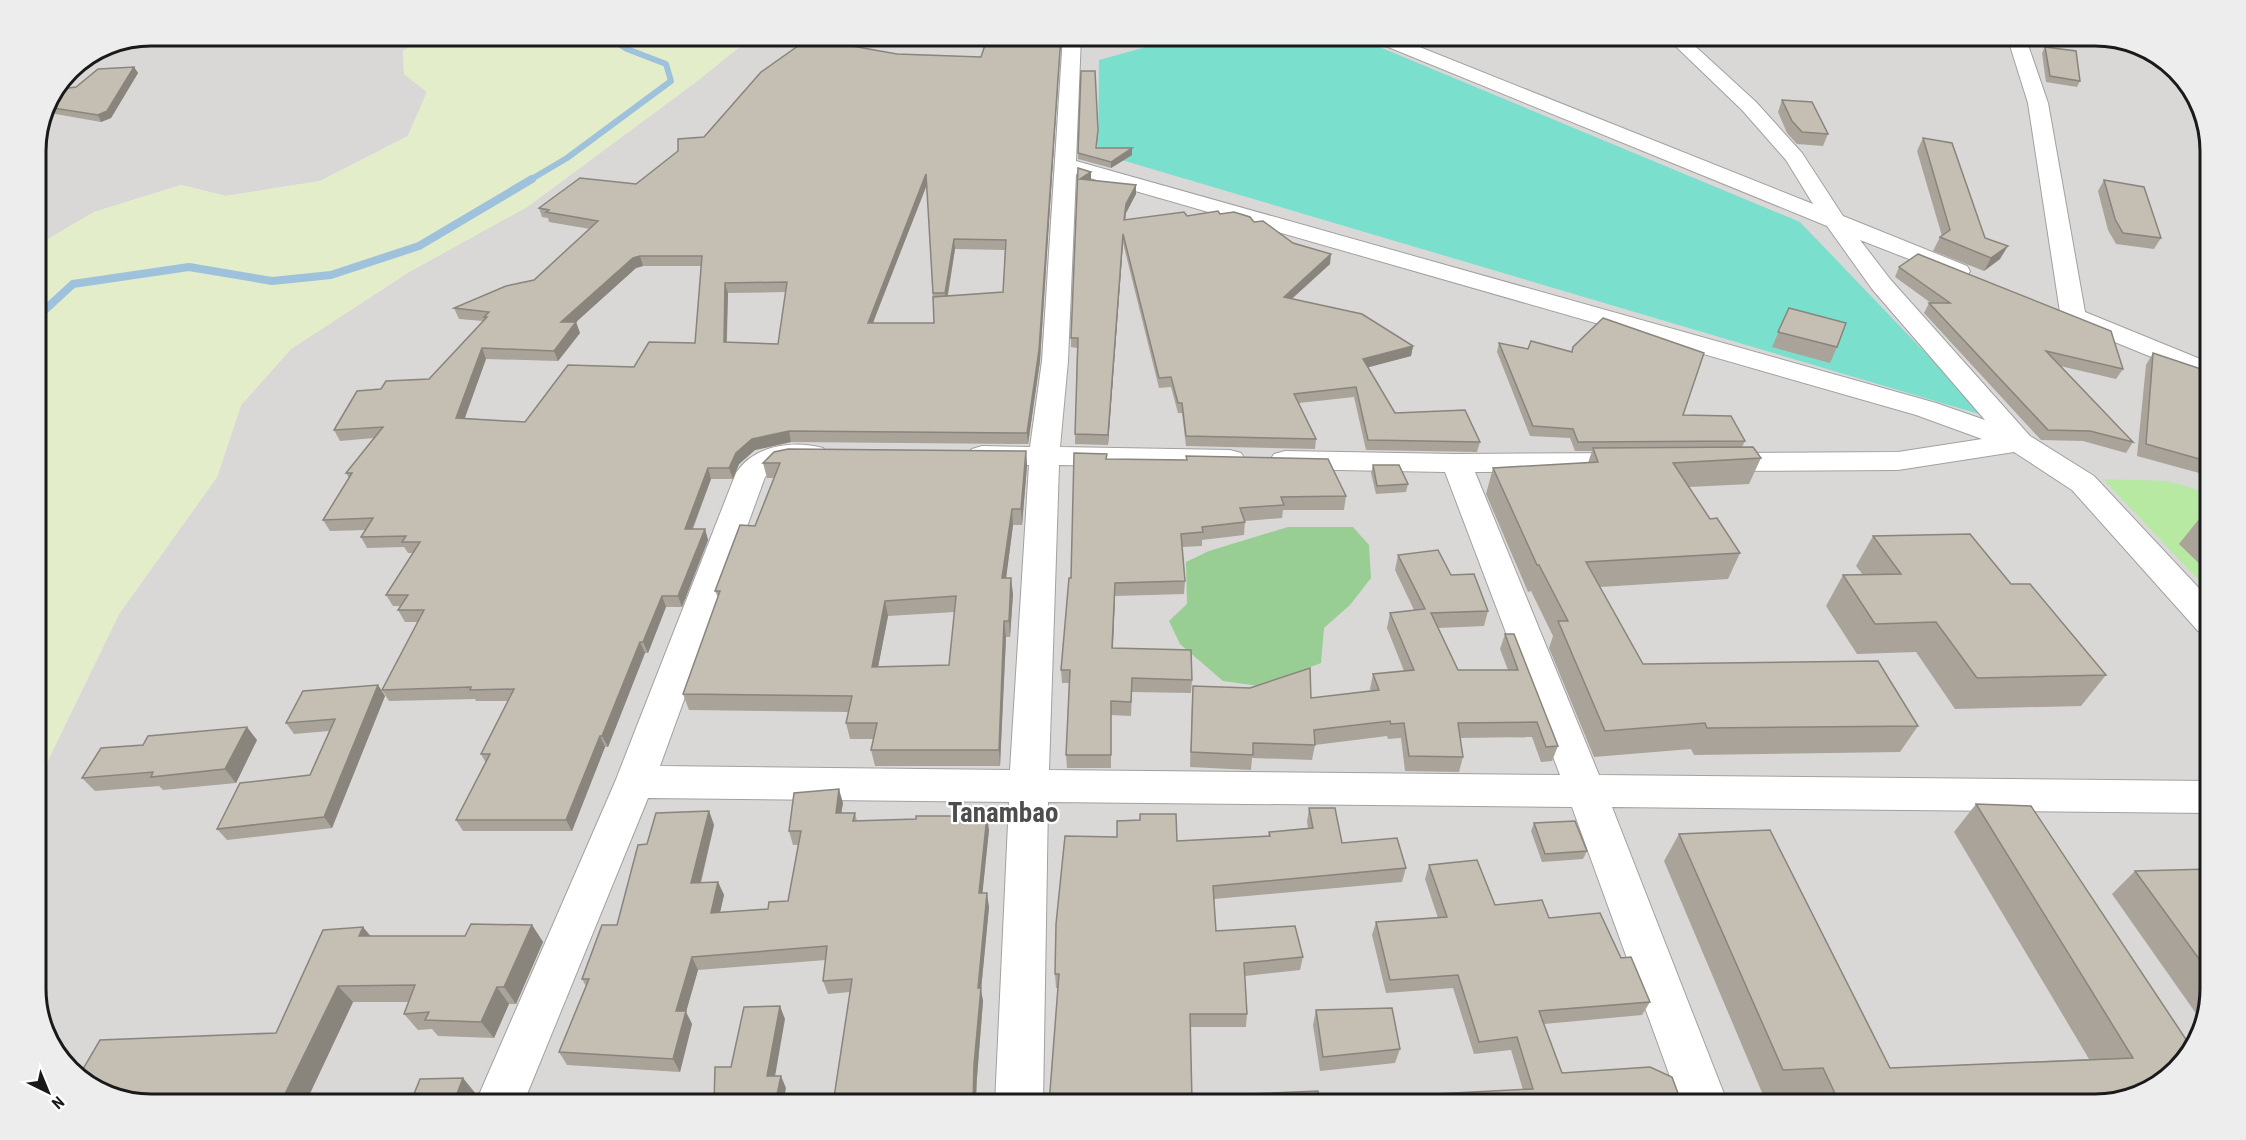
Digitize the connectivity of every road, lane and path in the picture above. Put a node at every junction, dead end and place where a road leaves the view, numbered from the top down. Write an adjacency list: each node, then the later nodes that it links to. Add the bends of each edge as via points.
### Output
1 (1072, 46): 5 (street)
2 (1402, 46): 6 (street)
3 (1685, 46): 6 (street, via 1749,106 1795,157)
4 (2019, 46): 8 (street, via 2038,103 2062,312)
5 (1067, 165): 9 (street, via 1926,409); 12 (street, via 1056,361)
6 (1836, 223): 7 (street); 9 (street, via 1881,284)
7 (1976, 278)
8 (2199, 369)
9 (2019, 442): 13 (street, via 1898,461); 14 (street, via 2083,483)
10 (848, 454): 15 (street, via 791,453 767,458 751,473)
11 (952, 454): 12 (street)
12 (1044, 455): 13 (street); 16 (street)
13 (1456, 463): 17 (street)
14 (2200, 611)
15 (635, 782): 16 (street); 19 (street)
16 (1029, 787): 17 (street); 20 (street)
17 (1586, 791): 18 (street); 21 (street)
18 (2200, 797)
19 (503, 1094)
20 (1019, 1094)
21 (1700, 1094)

